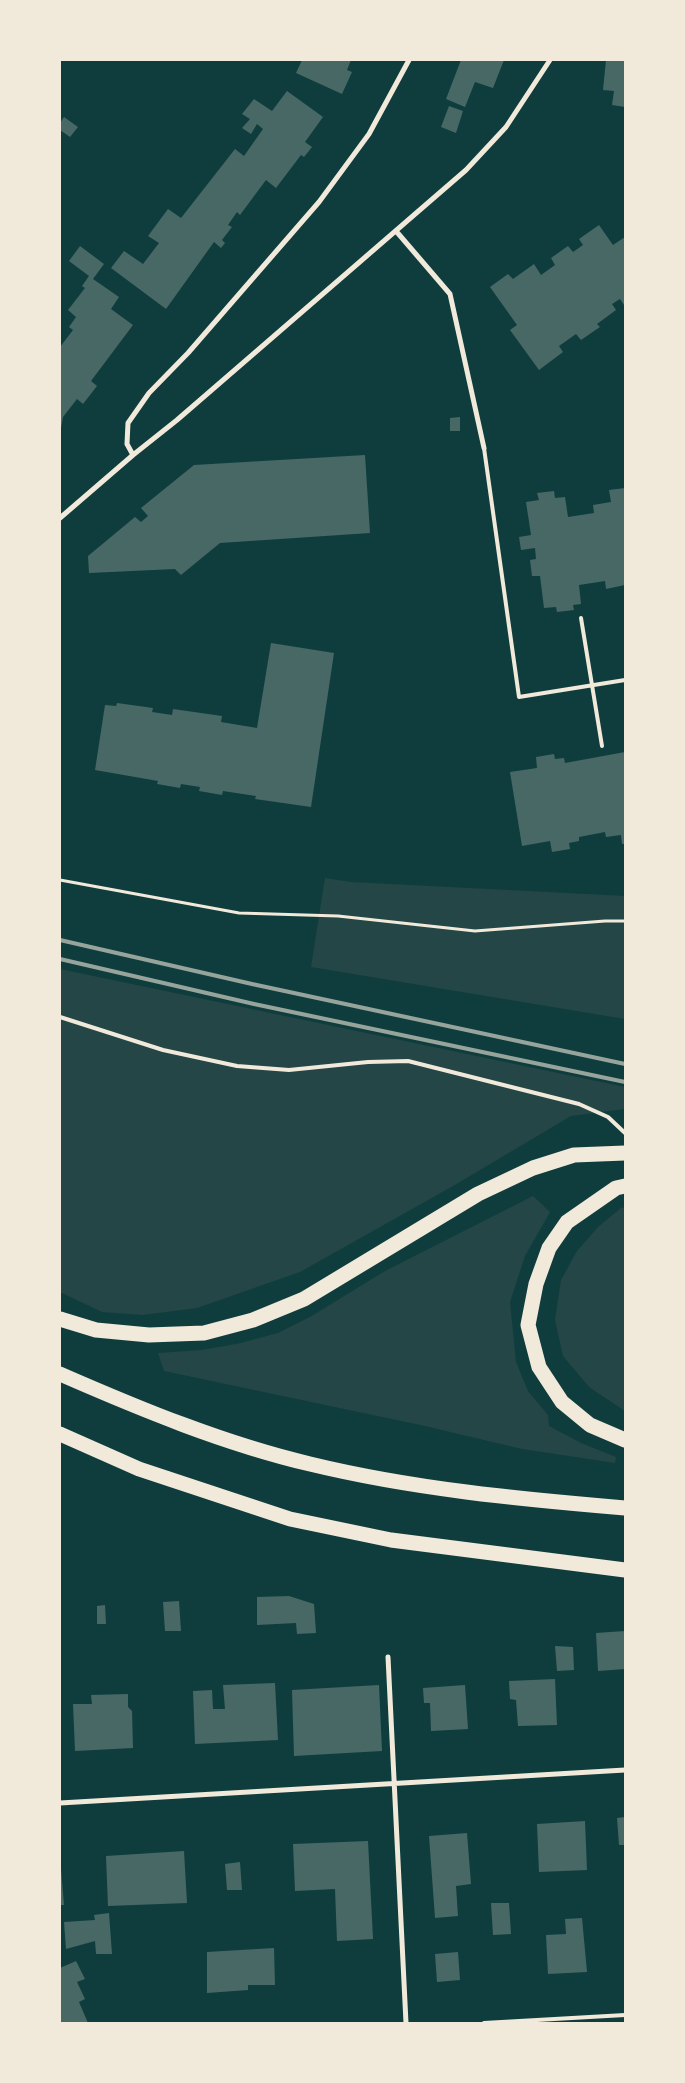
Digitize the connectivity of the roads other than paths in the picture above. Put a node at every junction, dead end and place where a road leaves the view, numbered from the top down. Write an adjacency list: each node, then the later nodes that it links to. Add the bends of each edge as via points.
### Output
1 (409, 60): 5 (street, via 369,134 319,202 188,353 149,393 128,423 126,444)
2 (550, 60): 3 (street, via 506,126 466,170)
3 (396, 231): 4 (street, via 450,294); 5 (street)
4 (484, 448): 9 (lane, via 519,697)
5 (133, 455): 6 (street)
6 (60, 518)
7 (581, 618): 9 (lane)
8 (625, 680): 9 (lane)
9 (592, 686): 10 (lane)
10 (602, 746)
11 (60, 1017): 12 (lane, via 163,1050 237,1066 289,1070 408,1061 578,1104 608,1117)
12 (625, 1133)
13 (625, 1153): 15 (highway, via 574,1155 533,1168 478,1194 304,1299 253,1320 204,1333 149,1335 96,1330)
14 (625, 1186): 18 (highway, via 616,1188 567,1222 549,1248 536,1284 528,1325 539,1367 562,1402 590,1425)
15 (60, 1318)
16 (60, 1374): 19 (highway, via 149,1413 309,1464 412,1485)
17 (60, 1434): 20 (highway, via 139,1469 290,1519 391,1540)
18 (625, 1440)
19 (625, 1508)
20 (625, 1570)
21 (388, 1657): 23 (street)
22 (625, 1770): 23 (street)
23 (395, 1783): 24 (street); 26 (street)
24 (60, 1803)
25 (625, 2015): 27 (lane)
26 (406, 2023)
27 (484, 2023)

